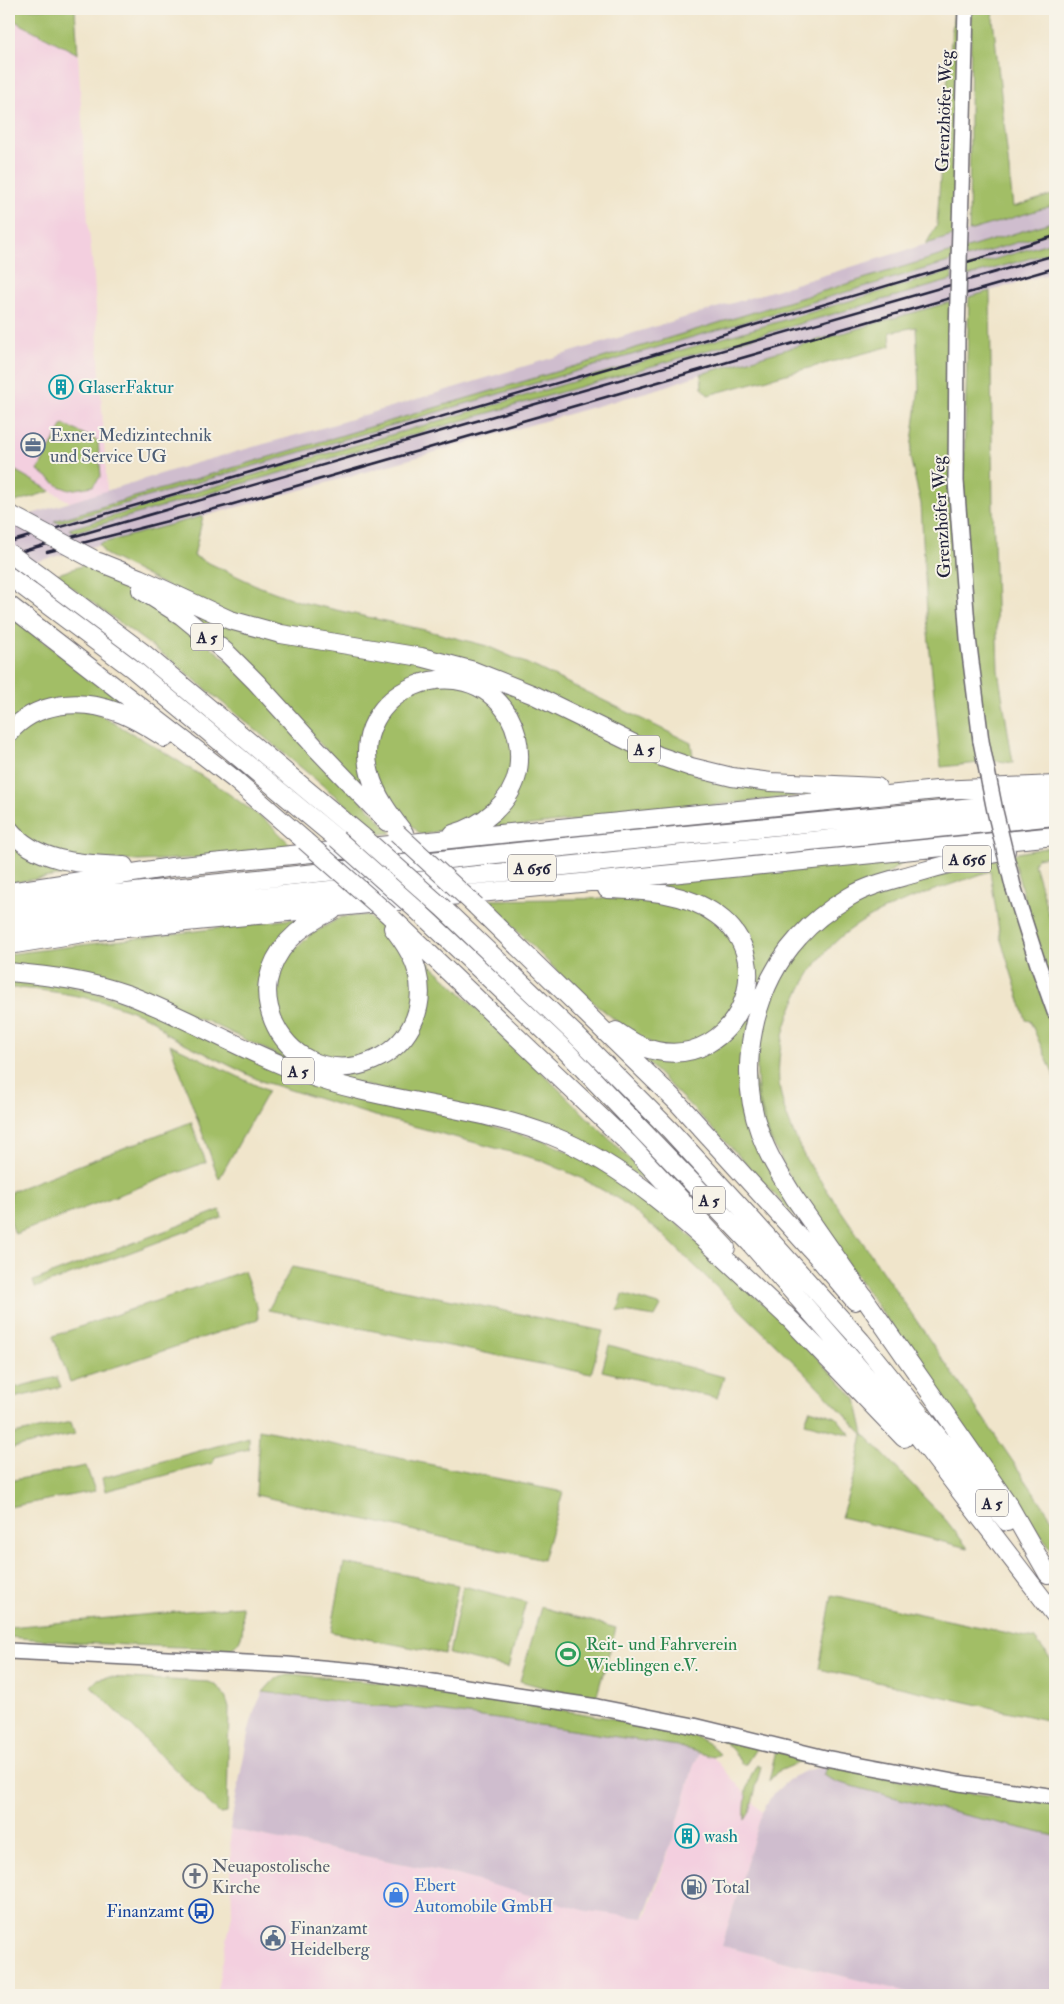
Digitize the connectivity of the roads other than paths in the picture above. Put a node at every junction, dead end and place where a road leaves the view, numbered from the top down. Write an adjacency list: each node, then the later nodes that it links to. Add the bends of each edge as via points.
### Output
1 (966, 9): 27 (main road, Grenzhöfer Weg, bridge, via 956,334 956,481 968,638 981,741 995,811 1014,886)
2 (9, 514): 4 (highway, A 5, bridge)
3 (9, 553): 31 (highway, A 5, bridge, via 142,652 363,837 583,1041 670,1130 861,1341)
4 (96, 560): 10 (highway, A 5, via 230,620 281,634 421,657 474,670 692,768 771,782); 14 (highway, A 5, via 182,616 227,653)
5 (14, 580): 30 (highway, A 5, bridge, via 133,669 337,839 565,1050 737,1230 853,1361)
6 (9, 605): 8 (highway)
7 (9, 732): 8 (highway, via 27,716 48,707 90,705 116,711 148,727)
8 (234, 779): 22 (highway, bridge)
9 (1055, 785): 10 (highway, A 5)
10 (937, 790): 16 (highway)
11 (1055, 799): 21 (highway, A 656, via 126,893)
12 (1055, 816): 23 (highway, A 656, via 94,914)
13 (9, 829): 17 (highway, via 32,848 57,859 97,865)
14 (401, 833): 16 (highway, bridge); 16 (highway, via 383,804 370,773 368,744 378,717 394,697 418,683 453,679 480,689 506,712 517,735 520,760 513,785 499,806 474,826)
15 (1055, 838): 18 (highway, A 656); 29 (highway, A 656, via 880,883 851,896 822,915 781,960 769,980 754,1030 749,1080 759,1132 772,1160 794,1197)
16 (420, 848): 17 (highway); 26 (highway, bridge)
17 (172, 867): 19 (highway)
18 (542, 887): 20 (highway); 26 (highway, via 648,891 681,898 708,909 727,923 740,941 747,962 748,985 733,1021 712,1041 692,1050 658,1051 636,1044)
19 (9, 892)
20 (352, 905): 22 (highway, via 321,916 292,936 278,953 270,973 268,1001 276,1028 298,1053 318,1063 340,1068 373,1062 400,1043 412,1024 419,1003 417,970); 24 (highway, via 96,932)
21 (9, 910)
22 (385, 916): 28 (highway, A 5, via 628,1142)
23 (9, 927)
24 (9, 945)
25 (9, 972): 28 (highway, A 5, via 58,977 120,992 304,1073 350,1088 478,1114 550,1136 593,1156 671,1211)
26 (568, 995): 29 (highway, via 677,1102 816,1255)
27 (1055, 1012)
28 (793, 1322): 30 (highway, A 5, via 949,1489)
29 (917, 1374): 31 (highway, via 1008,1504)
30 (976, 1511): 32 (highway, A 5)
31 (1052, 1579)
32 (1055, 1615)
33 (9, 1651): 34 (main road, via 287,1665 376,1673 597,1707 694,1726 825,1758)
34 (1055, 1797)

